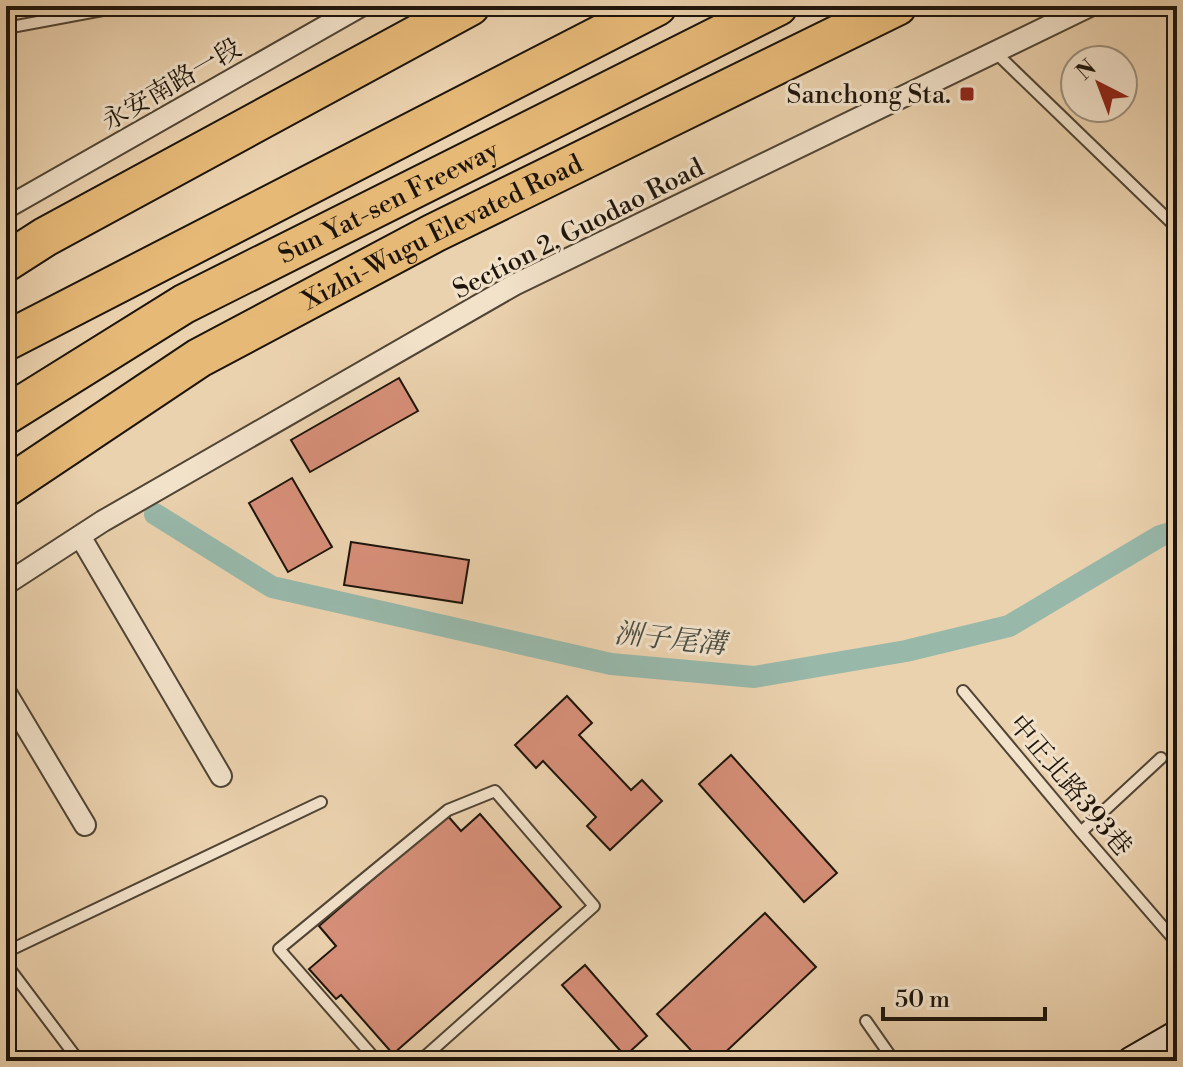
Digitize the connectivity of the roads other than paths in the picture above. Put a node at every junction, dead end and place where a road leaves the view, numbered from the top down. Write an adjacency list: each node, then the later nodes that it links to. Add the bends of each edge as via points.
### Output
1 (124, 6): 8 (lane)
2 (470, 6): 12 (highway)
3 (657, 6): 13 (highway, Sun Yat-sen Freeway)
4 (778, 6): 14 (highway, Sun Yat-sen Freeway, via 184,304)
5 (897, 6): 15 (highway, Xizhi-Wugu Elevated Road, via 434,233 199,358)
6 (1090, 6): 9 (street, Section 2, Guodao Road)
7 (349, 9): 10 (street, 永安南路一段)
8 (6, 28)
9 (996, 53): 11 (lane); 16 (street, Section 2, Guodao Road, via 514,285)
10 (6, 208)
11 (1177, 228)
12 (6, 262)
13 (6, 341)
14 (6, 415)
15 (6, 487)
16 (80, 536): 17 (street, Section 2, Guodao Road); 21 (street)
17 (6, 584)
18 (963, 691): 24 (lane, 中正北路393巷)
19 (6, 693): 23 (street)
20 (1161, 758): 24 (lane)
21 (221, 776)
22 (321, 802): 26 (lane)
23 (85, 825)
24 (1081, 832): 25 (lane, 中正北路393巷)
25 (1177, 943)
26 (6, 952)
27 (6, 964): 30 (lane)
28 (866, 1021): 33 (lane)
29 (1177, 1035): 34 (main road)
30 (79, 1061)
31 (377, 1061): 32 (lane, via 279,949 448,810 495,791 594,906)
32 (420, 1061)
33 (894, 1061)
34 (1132, 1061)

